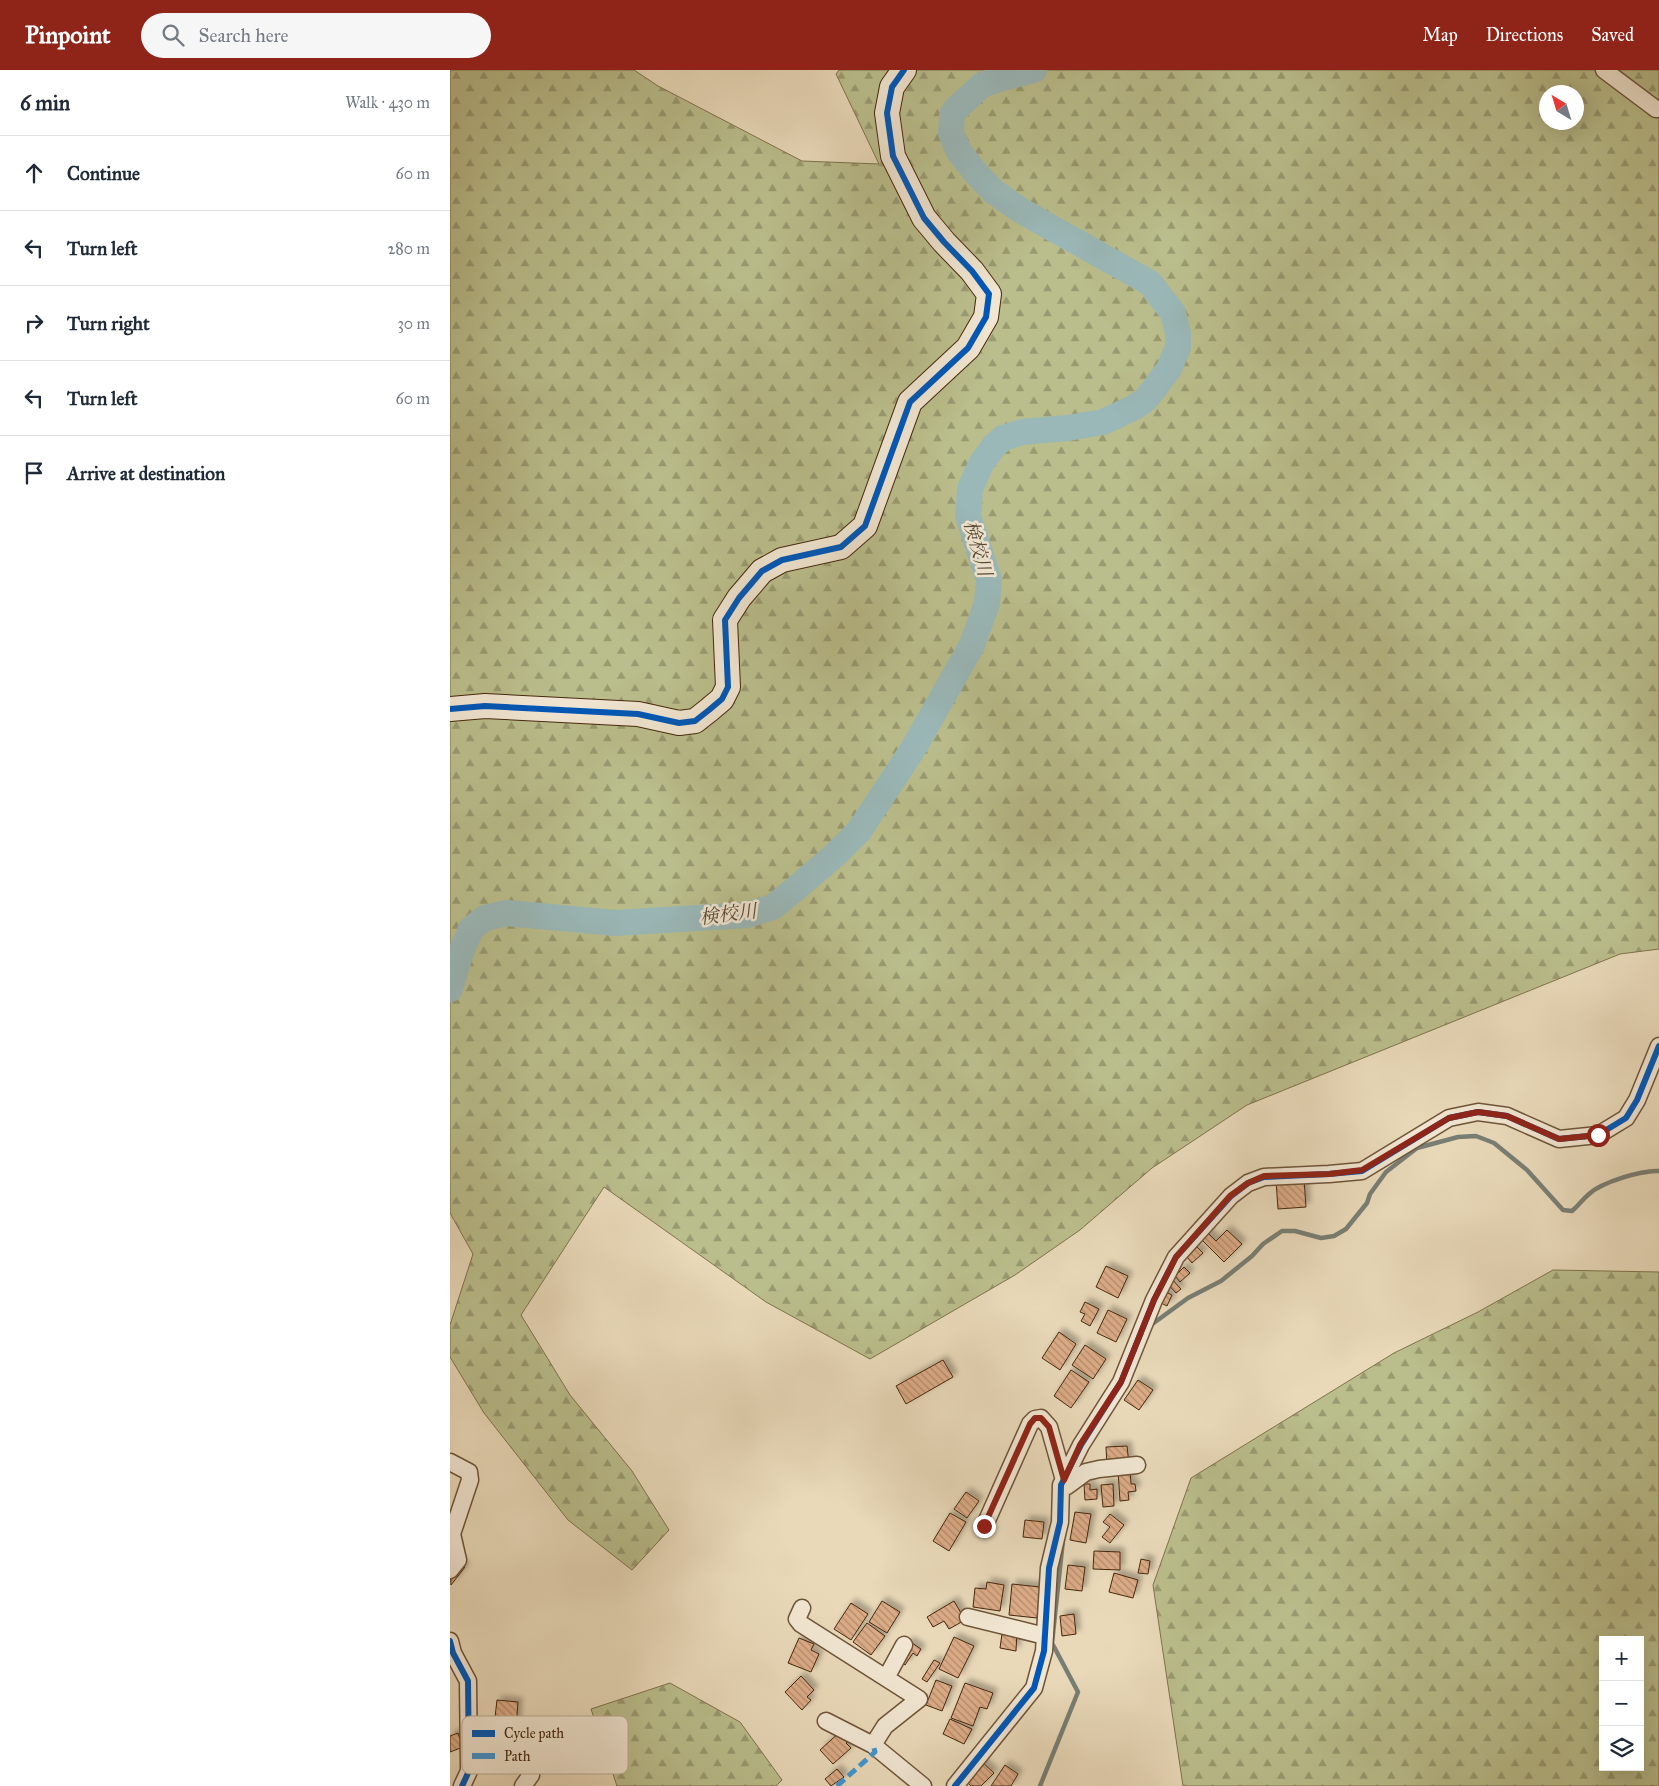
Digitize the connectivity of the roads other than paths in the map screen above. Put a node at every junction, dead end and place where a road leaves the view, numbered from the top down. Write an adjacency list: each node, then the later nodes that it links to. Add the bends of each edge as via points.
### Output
1 (904, 70): 4 (street, via 892,88 887,114 893,156 924,218 989,294 986,317 968,348 910,402 865,526 841,547 782,560 762,571 725,620 728,687 722,699 695,721 679,723 638,714 485,706)
2 (1604, 70): 3 (street)
3 (1659, 109)
4 (450, 709)
5 (1659, 1046): 8 (street, via 1626,1118 1598,1135 1559,1139 1507,1116 1478,1112 1449,1118 1362,1170 1264,1176 1242,1187 1230,1196 1176,1257 1154,1300 1121,1382 1080,1445)
6 (450, 1462): 10 (street, via 469,1472 470,1480 452,1534 458,1560)
7 (1137, 1465): 8 (street, via 1099,1468)
8 (1068, 1482): 9 (street, via 1049,1427 1041,1418 1035,1418); 13 (street, via 1049,1568)
9 (984, 1526)
10 (450, 1570)
11 (802, 1608): 16 (street, via 797,1619 802,1624)
12 (968, 1617): 13 (street)
13 (1045, 1636): 25 (street, via 1034,1688)
14 (450, 1641): 17 (street, via 468,1681)
15 (904, 1645): 16 (street)
16 (886, 1678): 19 (street, via 919,1699 886,1726)
17 (468, 1716)
18 (826, 1721): 19 (street)
19 (873, 1745): 24 (street)
20 (468, 1774): 22 (street)
21 (530, 1774): 23 (street)
22 (462, 1786)
23 (523, 1786)
24 (923, 1786)
25 (956, 1786)

